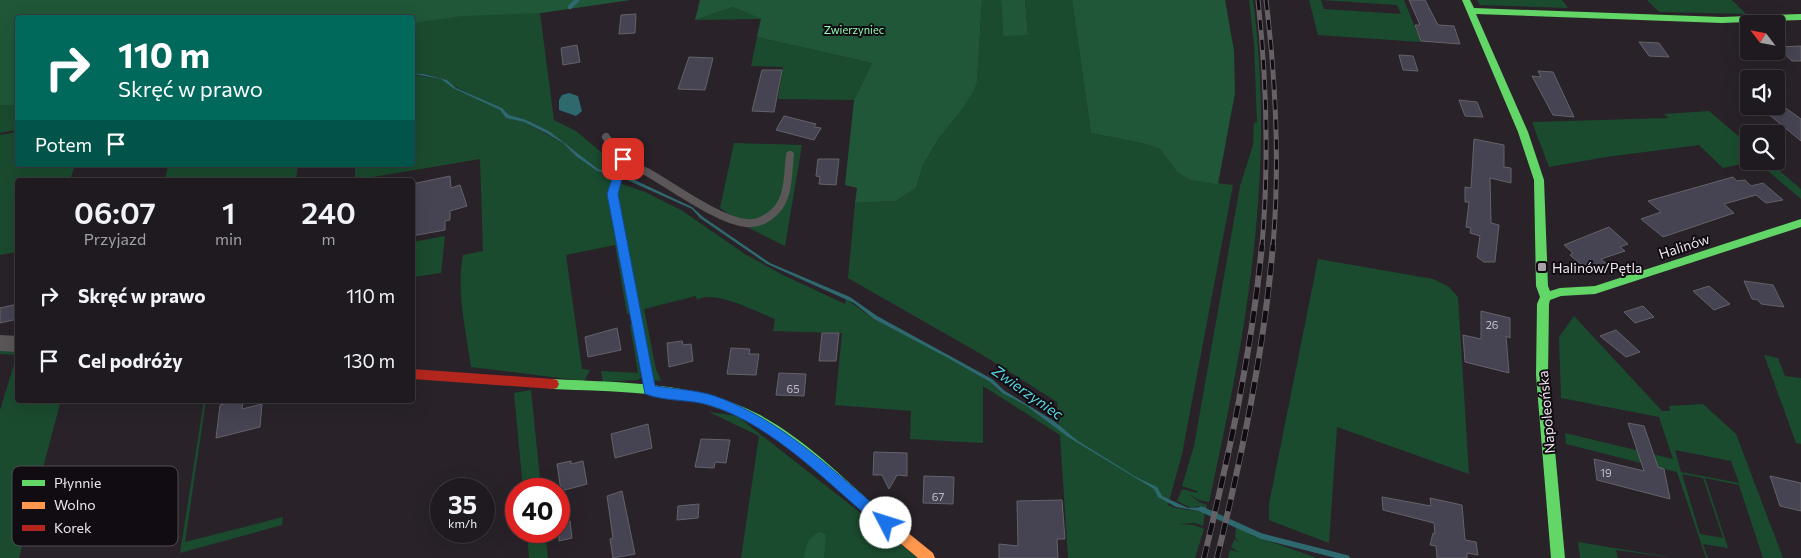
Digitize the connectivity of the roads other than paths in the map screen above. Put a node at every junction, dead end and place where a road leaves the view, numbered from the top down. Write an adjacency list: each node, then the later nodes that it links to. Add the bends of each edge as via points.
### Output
1 (1469, 5): 2 (street, via 1722,20); 7 (street, Napoleońska, via 1534,162 1541,203)
2 (1801, 17)
3 (606, 137): 5 (lane, via 623,159)
4 (790, 155): 5 (lane, via 780,206 765,219 747,224 731,219 634,167)
5 (621, 172): 13 (lane, via 612,194)
6 (1801, 223): 8 (street, Halinów, via 1595,290)
7 (1542, 267): 8 (street); 9 (street, Napoleońska, via 1542,286)
8 (1566, 291): 9 (street, Halinów)
9 (1546, 297): 15 (street, Napoleońska, via 1543,304 1542,375)
10 (0, 342): 11 (street)
11 (15, 344)
12 (415, 374): 13 (street)
13 (649, 391): 14 (street, via 712,401 754,418 778,434)
14 (928, 558)
15 (1558, 558)

